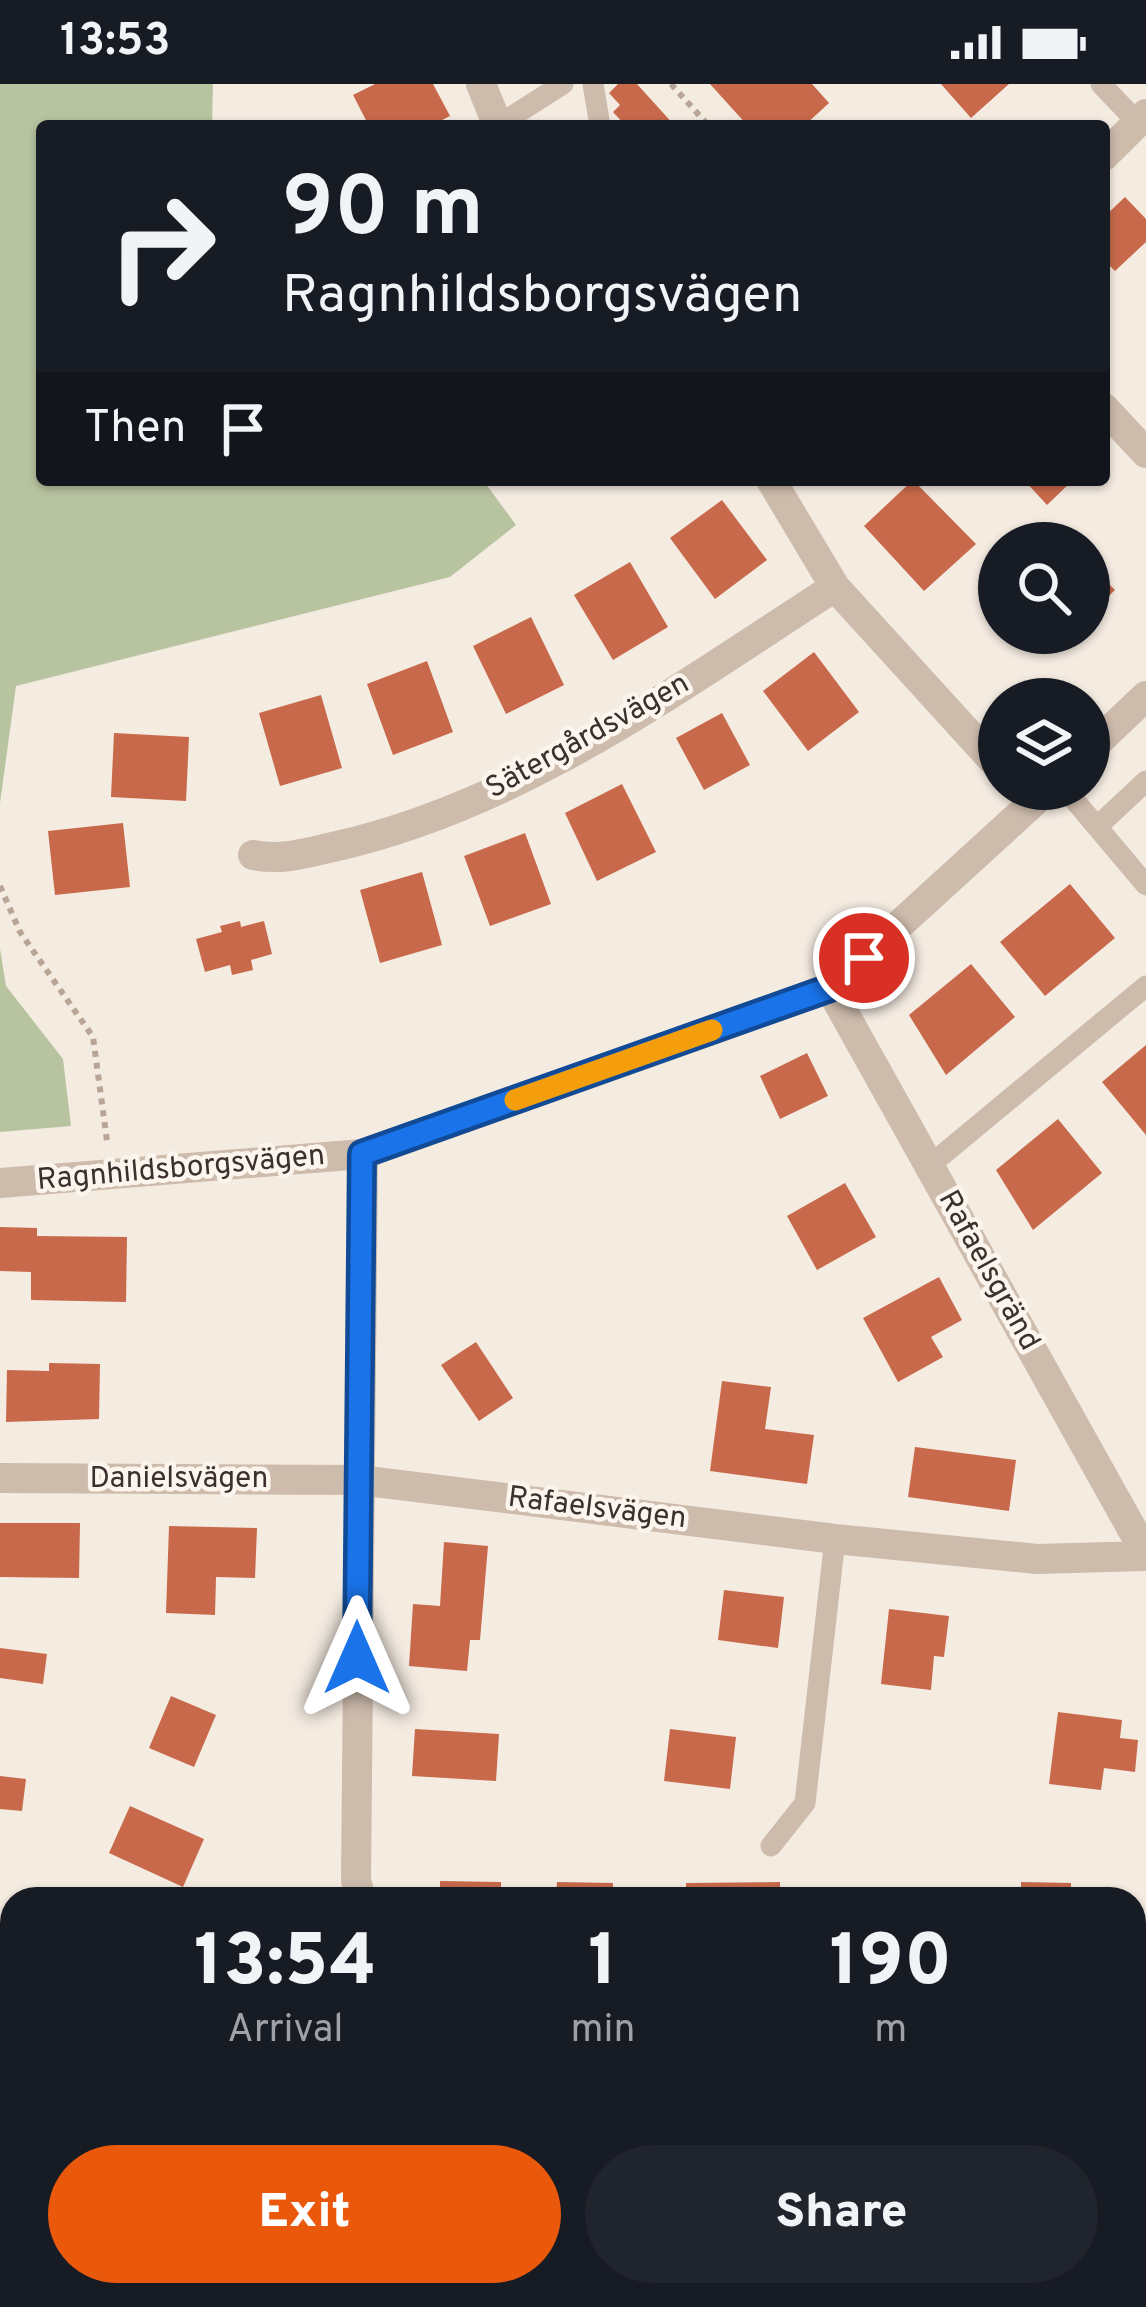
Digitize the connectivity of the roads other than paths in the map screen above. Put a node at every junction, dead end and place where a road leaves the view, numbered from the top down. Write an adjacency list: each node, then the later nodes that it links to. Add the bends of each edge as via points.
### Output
1 (481, 84): 6 (street)
2 (563, 84): 7 (lane)
3 (593, 84): 8 (lane)
4 (1100, 84): 5 (lane)
5 (1142, 119): 9 (street)
6 (496, 120)
7 (507, 120)
8 (599, 120)
9 (1110, 150)
10 (1110, 415): 11 (street)
11 (1146, 454)
12 (775, 486): 13 (street)
13 (835, 587): 16 (street); 21 (street, Sätergårdsvägen, via 518,782 387,835 274,860)
14 (1146, 696): 15 (street)
15 (1110, 730)
16 (978, 744)
17 (1146, 781): 20 (lane)
18 (1016, 810): 24 (street, Ragnhildsborgsvägen)
19 (1085, 810): 20 (lane)
20 (1099, 825): 22 (lane)
21 (253, 855)
22 (1146, 885)
23 (1146, 986): 26 (lane)
24 (830, 988): 25 (street, Ragnhildsborgsvägen); 26 (street, Rafaelsgränd)
25 (362, 1154): 27 (street, Ragnhildsborgsvägen); 29 (street)
26 (928, 1166): 31 (street, Rafaelsgränd)
27 (0, 1183)
28 (0, 1478): 29 (street, Danielsvägen)
29 (359, 1480): 30 (street, Rafaelsvägen); 33 (street)
30 (835, 1539): 31 (street, Rafaelsvägen, via 1037,1559); 32 (lane, via 805,1803)
31 (1146, 1555)
32 (771, 1846)
33 (358, 1887)

